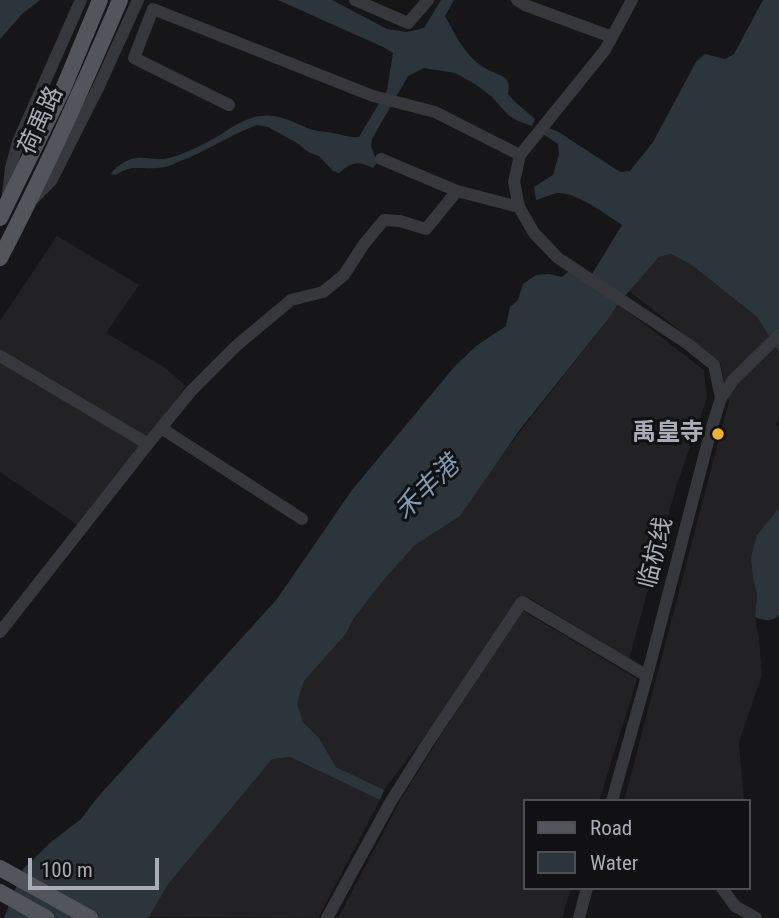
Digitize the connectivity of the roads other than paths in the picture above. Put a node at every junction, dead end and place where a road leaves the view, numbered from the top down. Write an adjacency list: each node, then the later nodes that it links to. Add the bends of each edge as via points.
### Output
1 (100, 0): 14 (main road, 荷禹路)
2 (120, 0): 15 (main road, 荷禹路)
3 (138, 0): 15 (street, via 51,181)
4 (355, 0): 5 (street, via 408,23)
5 (428, 0)
6 (517, 0): 9 (street)
7 (632, 0): 9 (street)
8 (80, 2): 14 (street, via 18,142)
9 (612, 37): 11 (street)
10 (229, 104): 11 (street, via 134,58 153,9 373,96 435,112)
11 (520, 155): 16 (street, via 514,182)
12 (381, 159): 13 (street)
13 (457, 191): 16 (street); 22 (street, via 426,229 384,220 344,275 323,292 291,300 236,346)
14 (8, 203): 17 (main road, 荷禹路)
15 (28, 204): 18 (main road, 荷禹路)
16 (519, 207): 21 (street, via 534,233 558,258 714,365)
17 (0, 218)
18 (0, 258)
19 (775, 340): 21 (street, 临杭线)
20 (0, 356): 23 (street)
21 (721, 398): 26 (street, 临杭线)
22 (161, 428): 23 (street); 24 (street)
23 (148, 444): 25 (street)
24 (302, 519)
25 (0, 632)
26 (647, 677): 27 (street, 临杭线); 34 (street, via 522,602 390,803)
27 (613, 799)
28 (0, 868): 32 (main road)
29 (586, 890): 35 (street)
30 (723, 890): 36 (street, via 735,906)
31 (0, 892): 33 (main road)
32 (85, 915)
33 (46, 918)
34 (327, 918)
35 (579, 918)
36 (755, 918)

